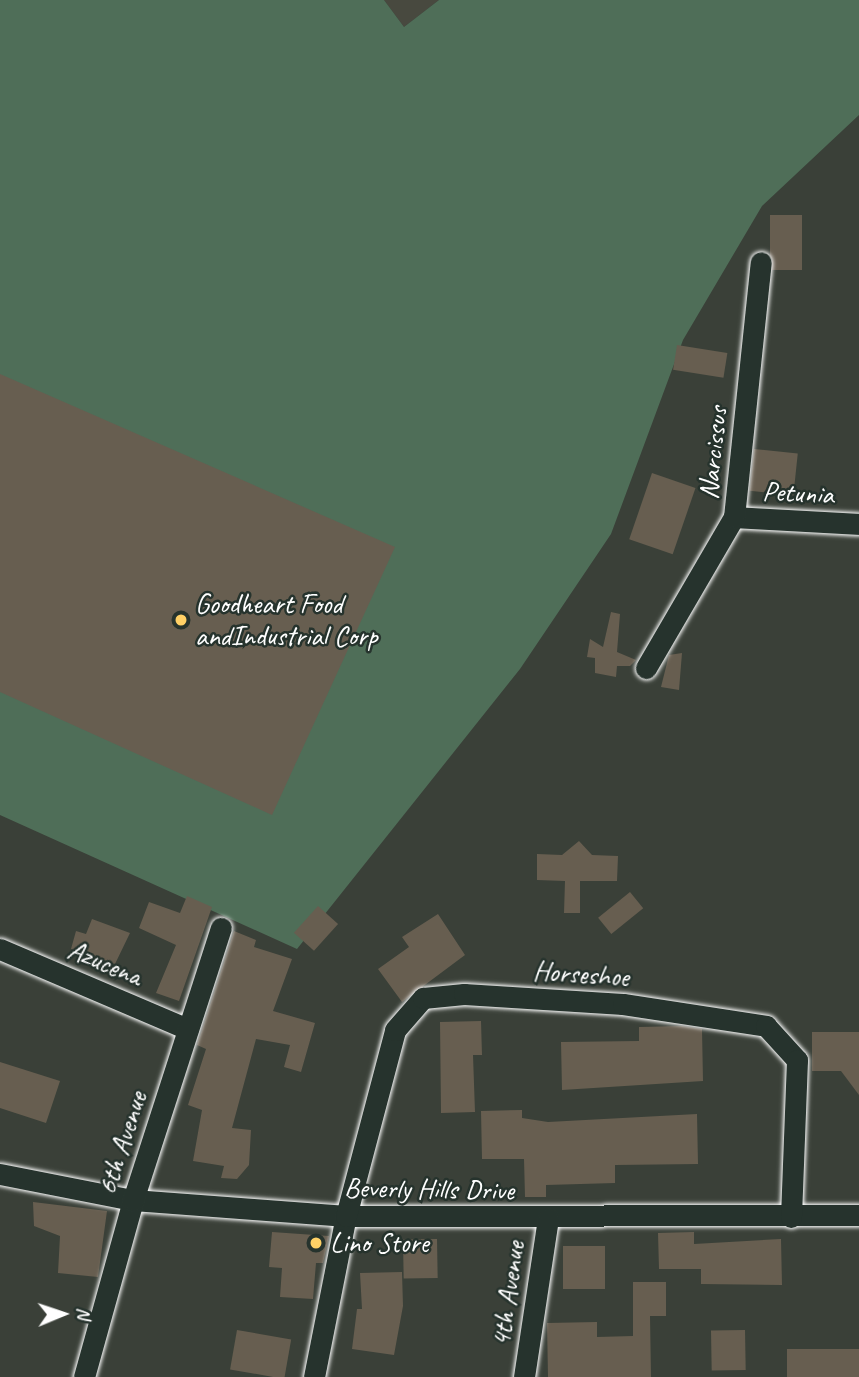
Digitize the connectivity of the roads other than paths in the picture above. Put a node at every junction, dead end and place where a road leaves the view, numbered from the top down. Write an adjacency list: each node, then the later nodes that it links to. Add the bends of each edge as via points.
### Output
1 (761, 262): 2 (street, Narcissus)
2 (734, 517): 3 (street, Petunia); 4 (street, Narcissus)
3 (859, 524)
4 (646, 668)
5 (221, 928): 7 (street, 6th Avenue)
6 (0, 949): 7 (street, Azucena)
7 (188, 1029): 9 (street, 6th Avenue)
8 (0, 1174): 9 (street, Beverly Hills Drive)
9 (133, 1200): 11 (street, Beverly Hills Drive); 14 (street, 6th Avenue)
10 (859, 1215): 12 (street, Beverly Hills Drive)
11 (346, 1216): 12 (street, Horseshoe, via 395,1030 423,998 464,994 622,1004 766,1026 797,1060); 13 (street, Beverly Hills Drive); 15 (street, Horseshoe)
12 (791, 1217): 13 (street, Beverly Hills Drive)
13 (548, 1219): 16 (street, 4th Avenue)
14 (84, 1377)
15 (314, 1377)
16 (524, 1377)

